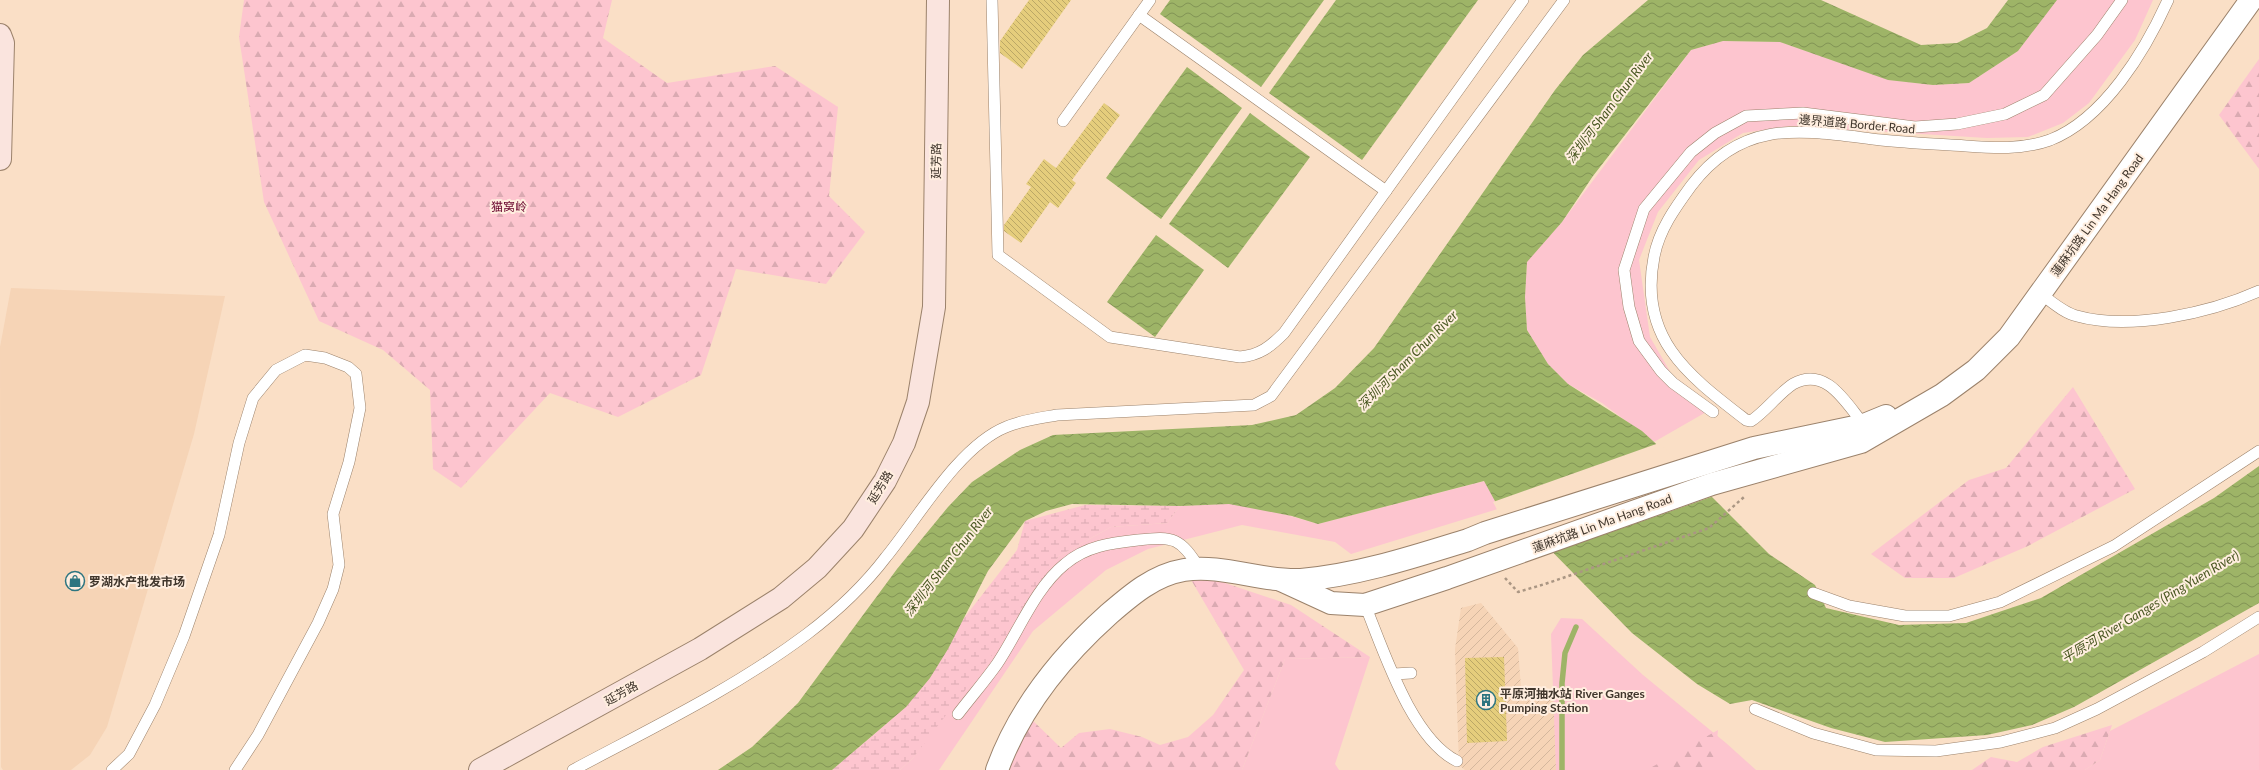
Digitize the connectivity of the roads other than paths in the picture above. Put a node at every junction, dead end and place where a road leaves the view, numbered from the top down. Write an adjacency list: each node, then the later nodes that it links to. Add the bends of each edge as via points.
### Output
1 (938, 0): 33 (main road, 延芳路, via 934,307 918,402 904,443 885,481 853,529 817,568 782,598 700,649)
2 (992, 0): 13 (lane, via 998,254 1110,337 1221,356 1255,355 1270,347 1284,334)
3 (1150, 0): 9 (lane)
4 (1564, 0): 34 (lane, via 1271,396 1254,405 1057,415 1005,427 985,439 963,458 886,558 861,586 807,634 757,668 681,713)
5 (2122, 0): 16 (lane, via 2097,35 2044,95 2005,114 1958,124 1915,127 1803,113 1746,116 1715,133 1691,152 1644,209 1624,270 1639,341 1673,383)
6 (2168, 0): 17 (lane, 邊界道路 Border Road, via 2151,36 2108,97 2084,120 2051,139 2022,146 1992,147 1890,141 1810,131 1764,135 1741,143 1722,155 1703,172 1671,213 1660,237 1653,264 1654,307 1668,348 1685,369 1746,420 1751,421 1793,384 1813,379 1827,382)
7 (2250, 0): 15 (street, 蓮麻坑路 Lin Ma Hang Road)
8 (1520, 1): 13 (lane)
9 (1139, 15): 11 (lane); 13 (lane)
10 (0, 35): 12 (main road, via 3,43)
11 (1063, 121)
12 (0, 159)
13 (1386, 192)
14 (2259, 291): 15 (lane, via 2186,314 2127,321 2076,316)
15 (2041, 294): 17 (street, 蓮麻坑路 Lin Ma Hang Road, via 2009,337 1962,381 1920,408)
16 (1713, 412)
17 (1868, 430): 19 (street, 蓮麻坑路 Lin Ma Hang Road, via 1754,448)
18 (2259, 451): 22 (lane, via 2114,546 2000,602 1949,616 1905,616 1849,606)
19 (1708, 474): 21 (street, 蓮麻坑路 Lin Ma Hang Road, via 1485,533 1464,542 1351,574); 23 (street, 蓮麻坑路 Lin Ma Hang Road, via 1492,562)
20 (1200, 568): 21 (street, 蓮麻坑路 Lin Ma Hang Road); 28 (lane, via 1184,544 1155,538 1105,544 1088,550 1066,563 1051,576 997,664); 30 (street, 蓮麻坑路 Lin Ma Hang Road, via 1167,574 1146,584 1076,645 1026,710)
21 (1281, 580): 23 (street, 蓮麻坑路 Lin Ma Hang Road, via 1331,603)
22 (1813, 592)
23 (1364, 605): 26 (lane)
24 (2259, 616): 27 (lane, via 2203,652 2097,708 2055,728 2001,742 1936,751 1876,750 1813,733)
25 (1411, 673): 26 (lane)
26 (1394, 674): 29 (lane, via 1416,721 1433,744 1447,756)
27 (1755, 709)
28 (958, 714)
29 (1457, 760)
30 (996, 769)
31 (112, 770): 32 (lane, via 128,754 155,705 184,636 219,535 239,443 253,398 276,370 306,355 325,358 348,367 356,374 360,408 349,462 333,514 339,566 333,589 318,623 258,735)
32 (235, 770)
33 (480, 770)
34 (573, 770)

